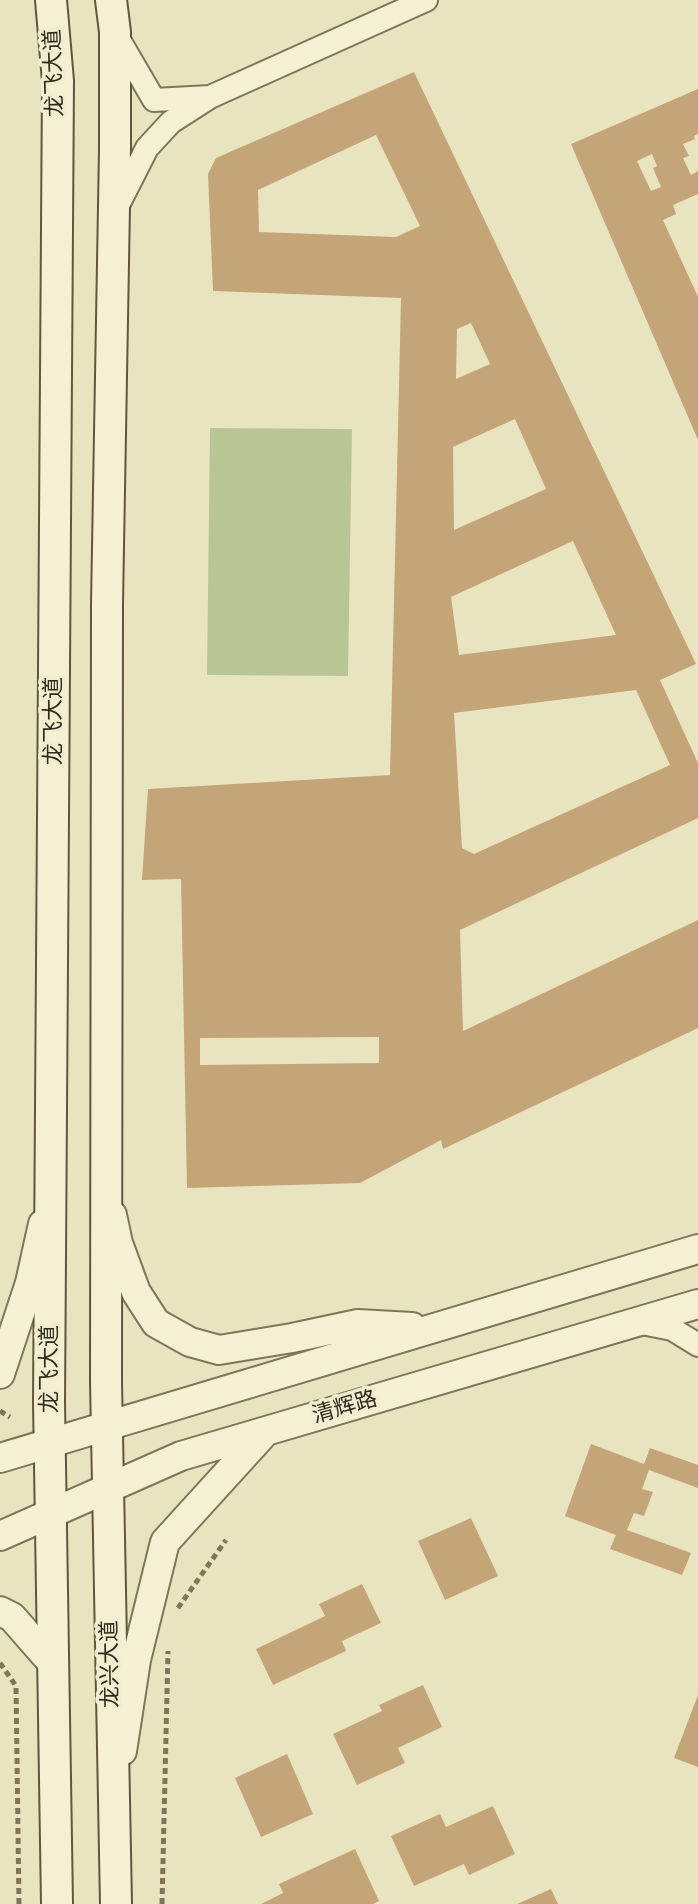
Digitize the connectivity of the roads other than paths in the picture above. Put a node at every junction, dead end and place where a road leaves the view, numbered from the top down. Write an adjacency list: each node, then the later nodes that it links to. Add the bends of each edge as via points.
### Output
1 (51, 0): 7 (main road, 龙飞大道, via 58,97)
2 (111, 0): 4 (main road)
3 (426, 0): 5 (street)
4 (115, 32): 5 (street, via 154,100); 6 (main road)
5 (210, 97): 6 (street, via 171,122 147,148)
6 (114, 211): 8 (main road)
7 (51, 1192): 14 (street, via 30,1283); 17 (main road, 龙飞大道)
8 (106, 1192): 12 (street, via 136,1292 156,1323 190,1342 219,1350 358,1324); 15 (main road)
9 (698, 1249): 12 (street)
10 (698, 1304): 11 (street, 清辉路)
11 (636, 1322): 13 (street, via 672,1329); 16 (street, 清辉路)
12 (433, 1328): 15 (street)
13 (698, 1345)
14 (0, 1374)
15 (107, 1425): 17 (street); 19 (main road, 龙兴大道)
16 (266, 1431): 19 (street, 清辉路, via 181,1456); 24 (street, via 165,1542 136,1660)
17 (50, 1443): 18 (street); 20 (main road)
18 (0, 1458)
19 (108, 1488): 20 (street, 清辉路); 24 (main road, 龙兴大道)
20 (51, 1513): 21 (street, 清辉路); 23 (main road)
21 (0, 1536)
22 (0, 1611): 23 (street, via 12,1617)
23 (54, 1665): 25 (main road)
24 (114, 1803): 26 (main road, 龙兴大道)
25 (57, 1904)
26 (116, 1904)

